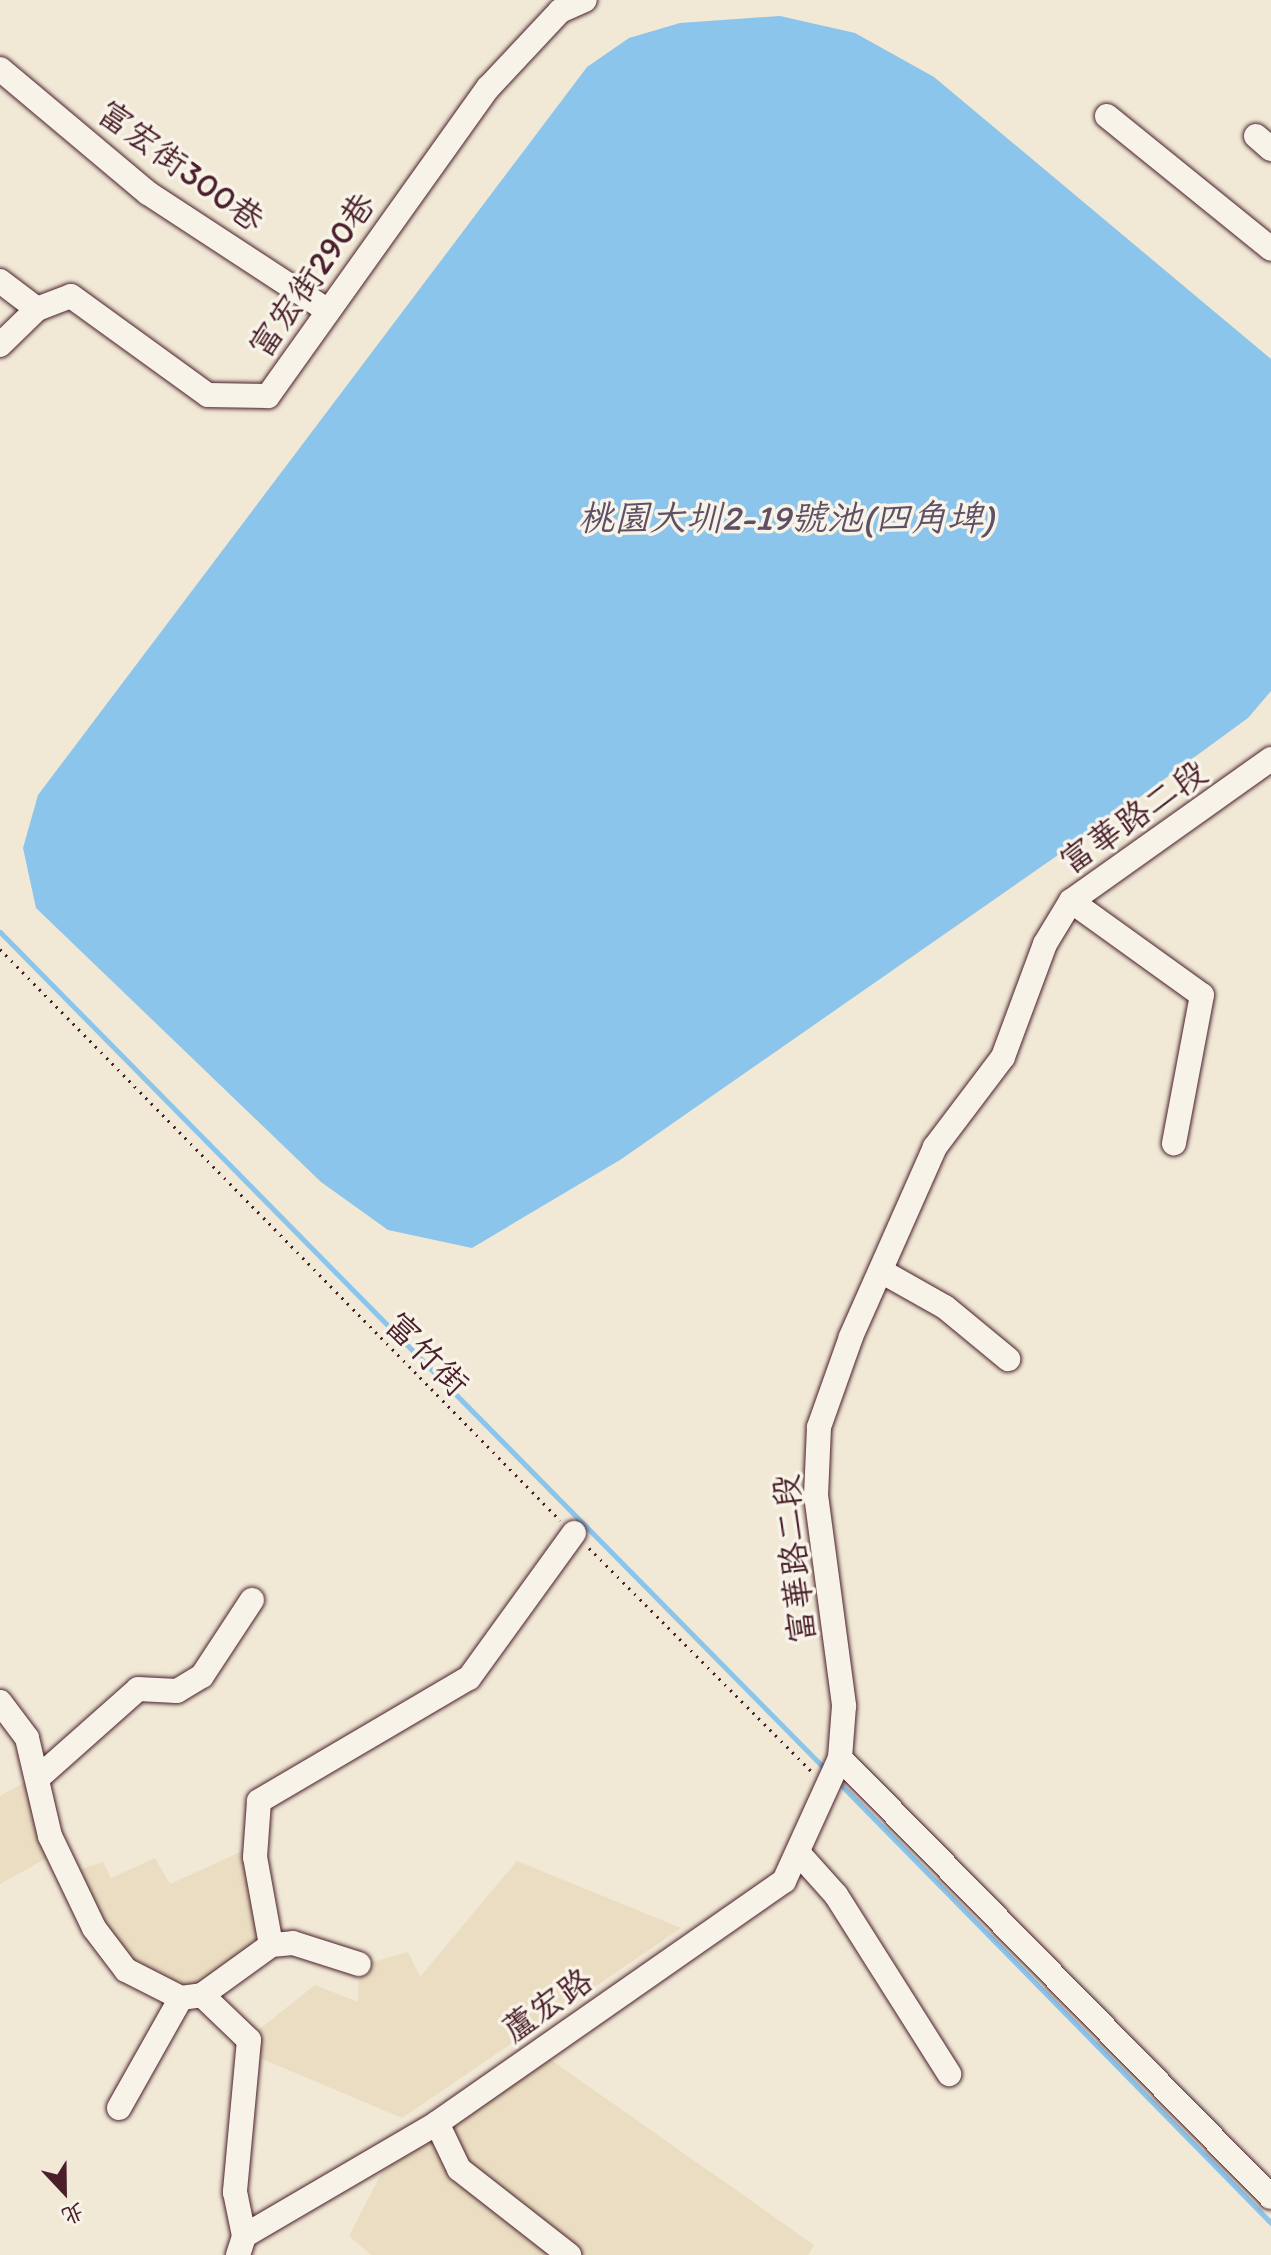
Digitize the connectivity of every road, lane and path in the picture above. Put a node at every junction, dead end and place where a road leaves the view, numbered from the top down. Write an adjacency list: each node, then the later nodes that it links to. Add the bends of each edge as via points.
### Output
1 (585, 0): 7 (street, 富宏街290巷, via 560,11 488,88)
2 (0, 69): 7 (street, 富宏街300巷, via 148,193)
3 (1107, 116): 4 (street)
4 (1271, 249)
5 (0, 281): 6 (street)
6 (37, 309): 7 (street, 富宏街290巷, via 71,296 208,395 240,397 268,396); 8 (street)
7 (327, 310)
8 (0, 345)
9 (1271, 759): 10 (street, 富華路二段)
10 (1071, 901): 12 (street, via 1202,995); 13 (street, 富華路二段, via 1045,944 1003,1057 935,1147)
11 (0, 949): 15 (path, 富竹街)
12 (1174, 1143)
13 (881, 1271): 14 (street, via 945,1307); 18 (street, 富華路二段, via 819,1427 816,1495 844,1706)
14 (1008, 1359)
15 (574, 1533): 18 (path, 富竹街); 21 (street, via 469,1678 259,1801 255,1857)
16 (252, 1600): 19 (street, via 202,1676 177,1691 138,1689)
17 (0, 1702): 19 (street, via 27,1738)
18 (833, 1774): 20 (street, 蘆宏路); 27 (street)
19 (39, 1777): 23 (street, via 50,1836 94,1928 126,1970)
20 (801, 1856): 24 (street, via 836,1895); 26 (street, 蘆宏路, via 784,1881)
21 (271, 1945): 22 (street, via 293,1943); 23 (street)
22 (359, 1964)
23 (191, 1996): 25 (street); 28 (street, via 249,2040 235,2192)
24 (949, 2074)
25 (119, 2108)
26 (437, 2123): 28 (street, 蘆宏路); 29 (street, via 459,2169)
27 (1271, 2197)
28 (241, 2246)
29 (569, 2255)

